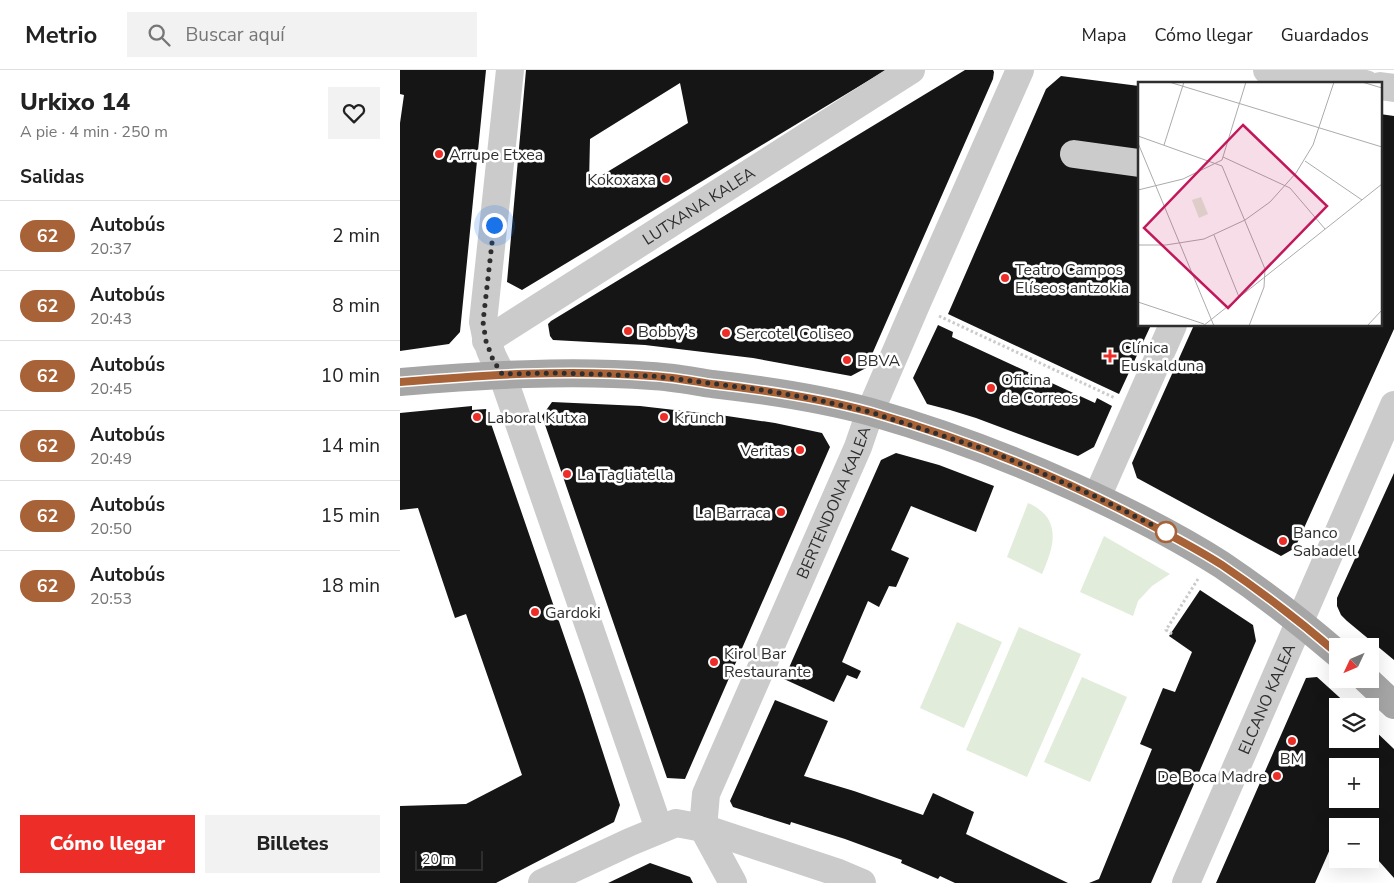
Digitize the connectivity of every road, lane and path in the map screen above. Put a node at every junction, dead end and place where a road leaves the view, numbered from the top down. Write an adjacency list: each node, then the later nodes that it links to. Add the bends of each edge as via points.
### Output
1 (510, 70): 10 (street, via 483,322)
2 (911, 70): 10 (street, LUTXANA KALEA)
3 (1020, 70): 8 (street, BERTENDONA KALEA)
4 (1276, 75): 5 (street)
5 (1346, 82)
6 (1074, 154): 7 (street)
7 (1138, 163)
8 (916, 305): 14 (path); 15 (street, BERTENDONA KALEA)
9 (1173, 326): 14 (street)
10 (486, 341): 11 (street)
11 (502, 374): 12 (main road); 15 (main road, via 653,376 755,389); 24 (street)
12 (400, 382)
13 (1394, 405): 18 (street, ELCANO KALEA)
14 (1136, 408): 16 (street)
15 (870, 412): 16 (main road, via 977,446); 23 (street, BERTENDONA KALEA, via 858,447 706,794)
16 (1097, 497): 18 (main road, via 1163,530 1222,565)
17 (1199, 577): 19 (path, via 1166,630)
18 (1300, 621): 20 (main road); 28 (street, ELCANO KALEA)
19 (1172, 634)
20 (1329, 646)
21 (1376, 688): 22 (main road)
22 (1394, 705)
23 (703, 828): 24 (street, via 676,823); 26 (street); 27 (street)
24 (659, 829): 25 (street)
25 (542, 883)
26 (733, 883)
27 (862, 883)
28 (1186, 883)

